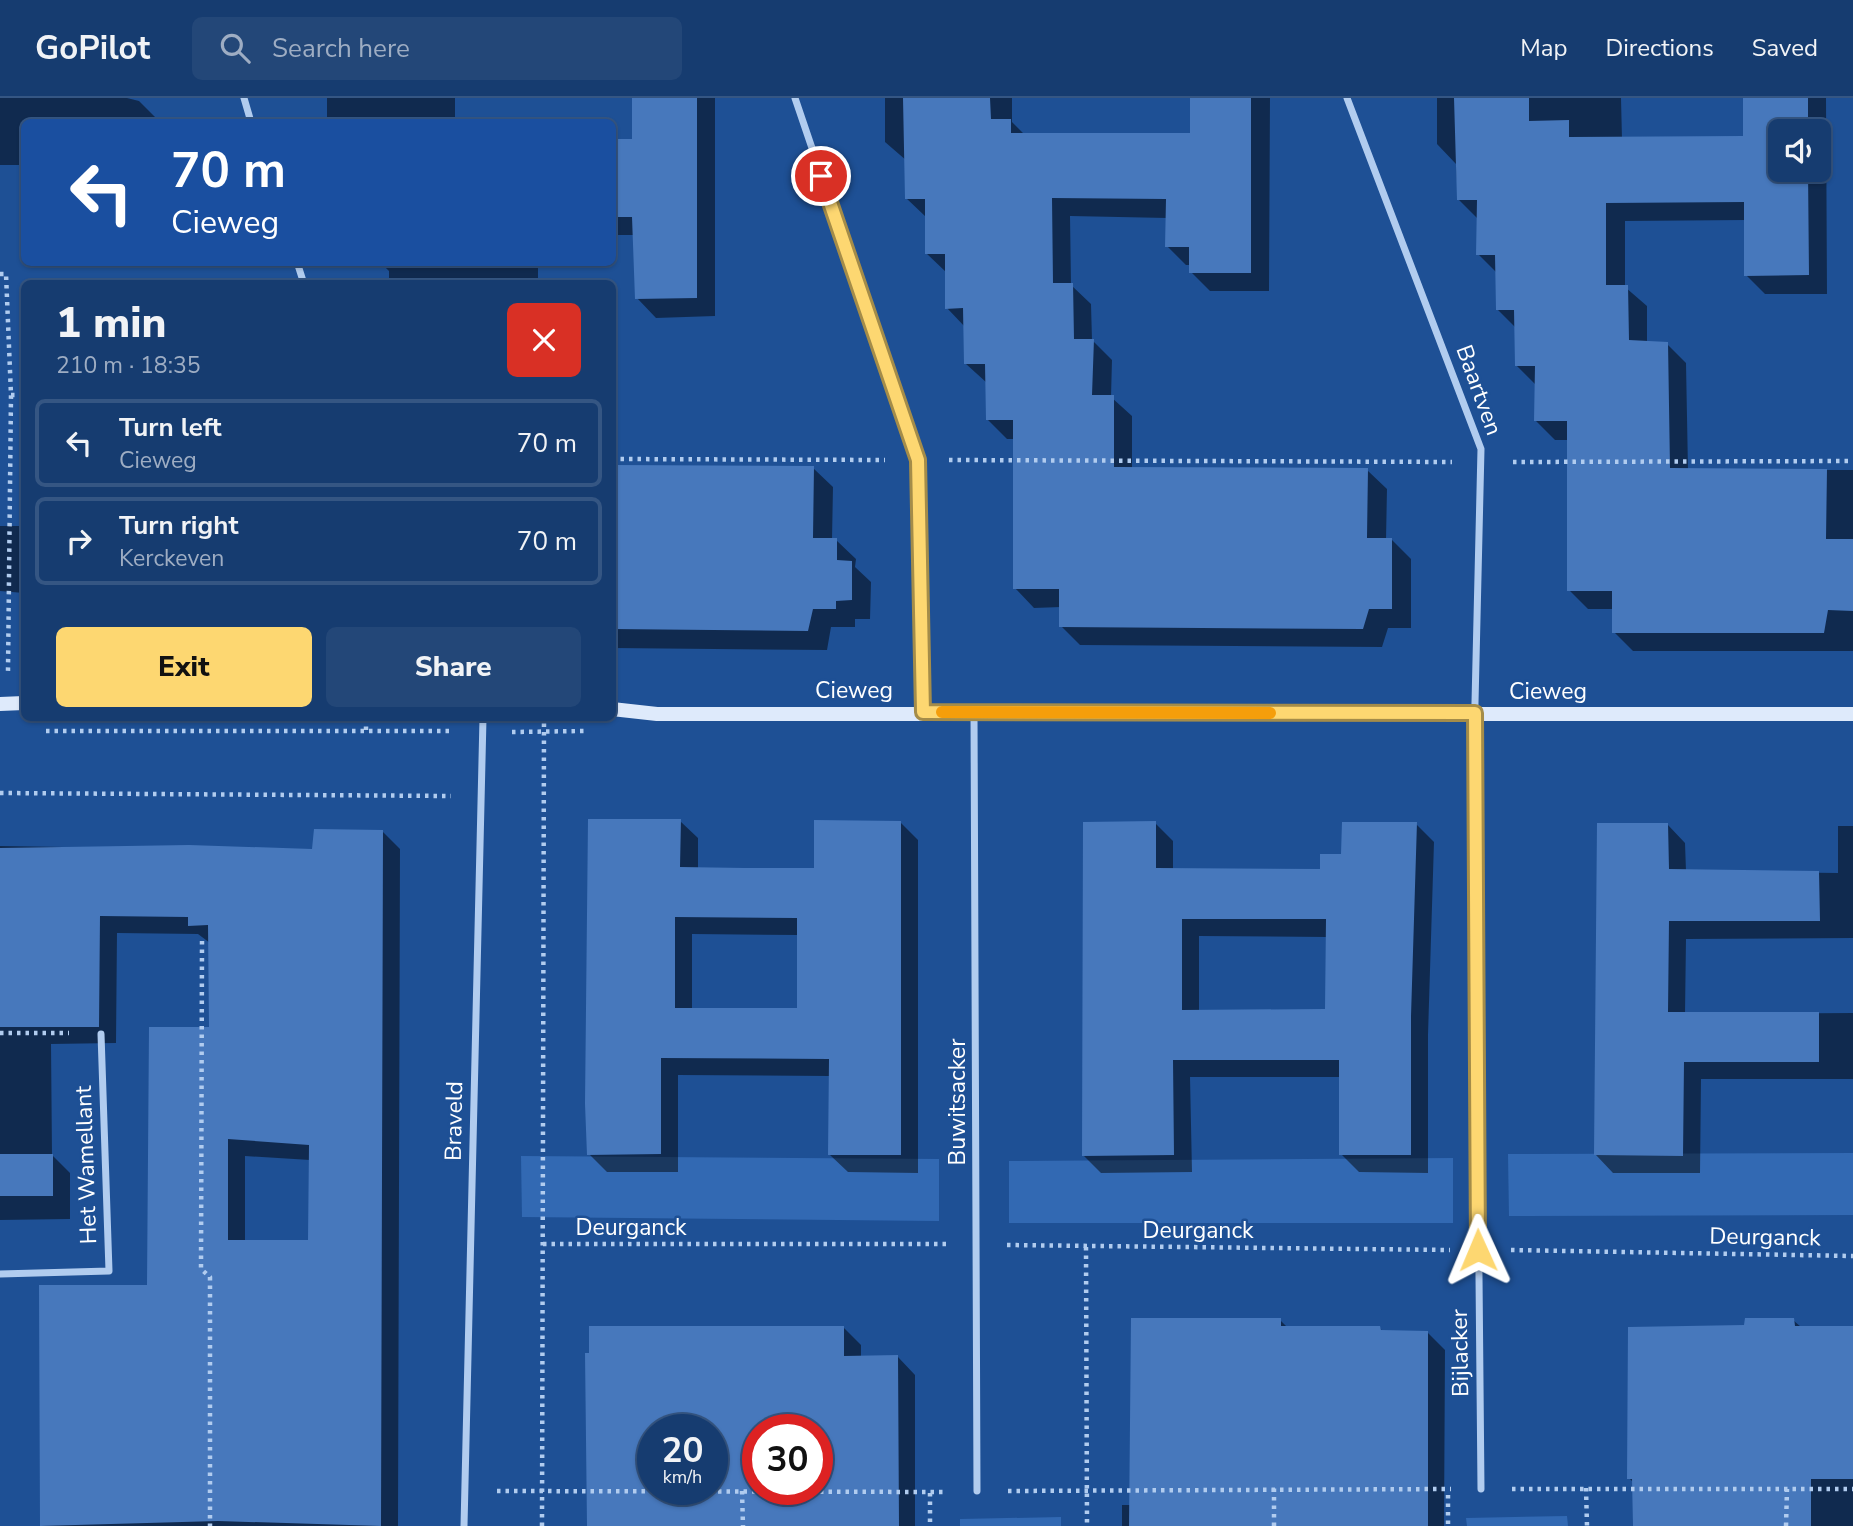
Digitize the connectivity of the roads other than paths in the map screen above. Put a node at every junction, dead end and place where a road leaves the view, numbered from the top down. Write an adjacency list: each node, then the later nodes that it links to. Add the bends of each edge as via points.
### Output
1 (243, 98): 4 (street)
2 (795, 98): 6 (street, via 918,460)
3 (1347, 98): 8 (street, Baartven, via 1481,449)
4 (250, 119)
5 (616, 709): 6 (street, Cieweg, via 657,714)
6 (923, 712): 7 (street, Cieweg)
7 (974, 712): 8 (street, Cieweg); 14 (street, Buwitsacker)
8 (1475, 713): 9 (street, Cieweg); 13 (street, Bijlacker)
9 (1853, 714)
10 (483, 721): 15 (street, Braveld)
11 (101, 1034): 12 (street, Het Wamellant, via 109,1271)
12 (0, 1274)
13 (1481, 1489)
14 (977, 1491)
15 (464, 1526)

